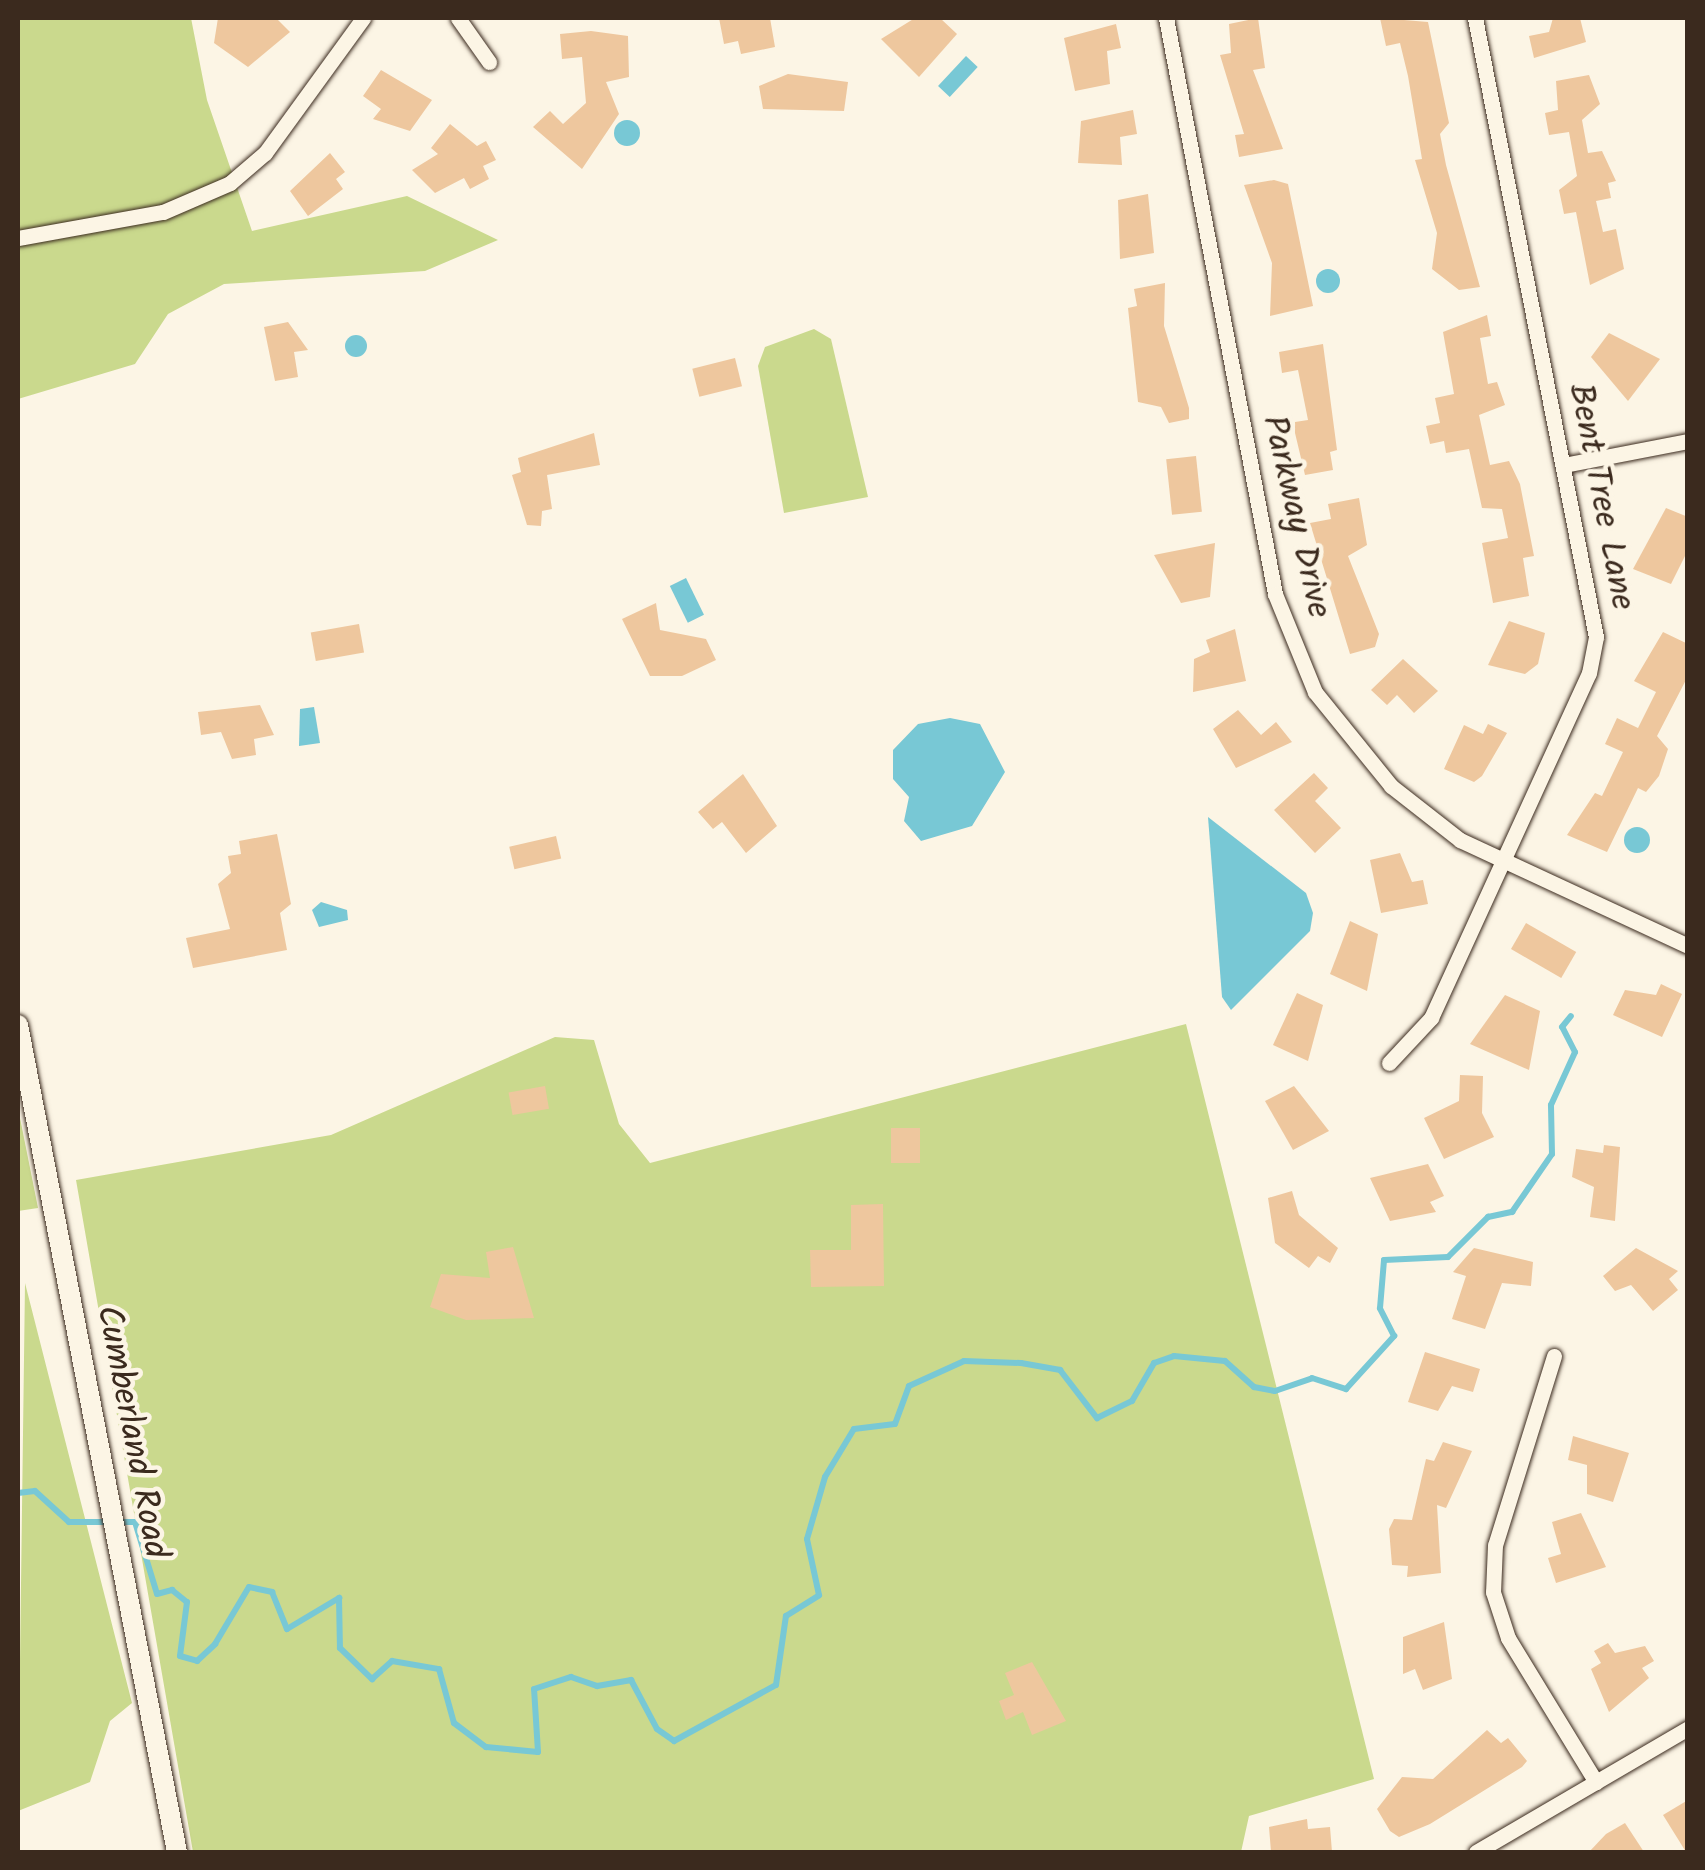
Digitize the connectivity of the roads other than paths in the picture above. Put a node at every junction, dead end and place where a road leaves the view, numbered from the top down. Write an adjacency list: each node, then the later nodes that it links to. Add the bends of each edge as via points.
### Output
1 (363, 18): 6 (street, via 265,153 230,183 163,212)
2 (458, 18): 5 (street)
3 (1166, 18): 9 (street, Parkway Drive, via 1286,626 1315,692 1360,754 1428,818)
4 (1475, 18): 8 (street, Bent Tree Lane)
5 (489, 62)
6 (18, 238)
7 (1688, 441): 8 (street)
8 (1564, 465): 9 (street, Bent Tree Lane, via 1594,655)
9 (1506, 864): 10 (street, Parkway Drive); 12 (street, Bent Tree Lane, via 1431,1018)
10 (1688, 946)
11 (18, 1025): 16 (main road, Cumberland Road)
12 (1389, 1063)
13 (1554, 1356): 15 (street, via 1495,1545 1493,1592 1508,1638)
14 (1688, 1728): 15 (street)
15 (1596, 1782): 17 (street)
16 (177, 1852)
17 (1476, 1852)

